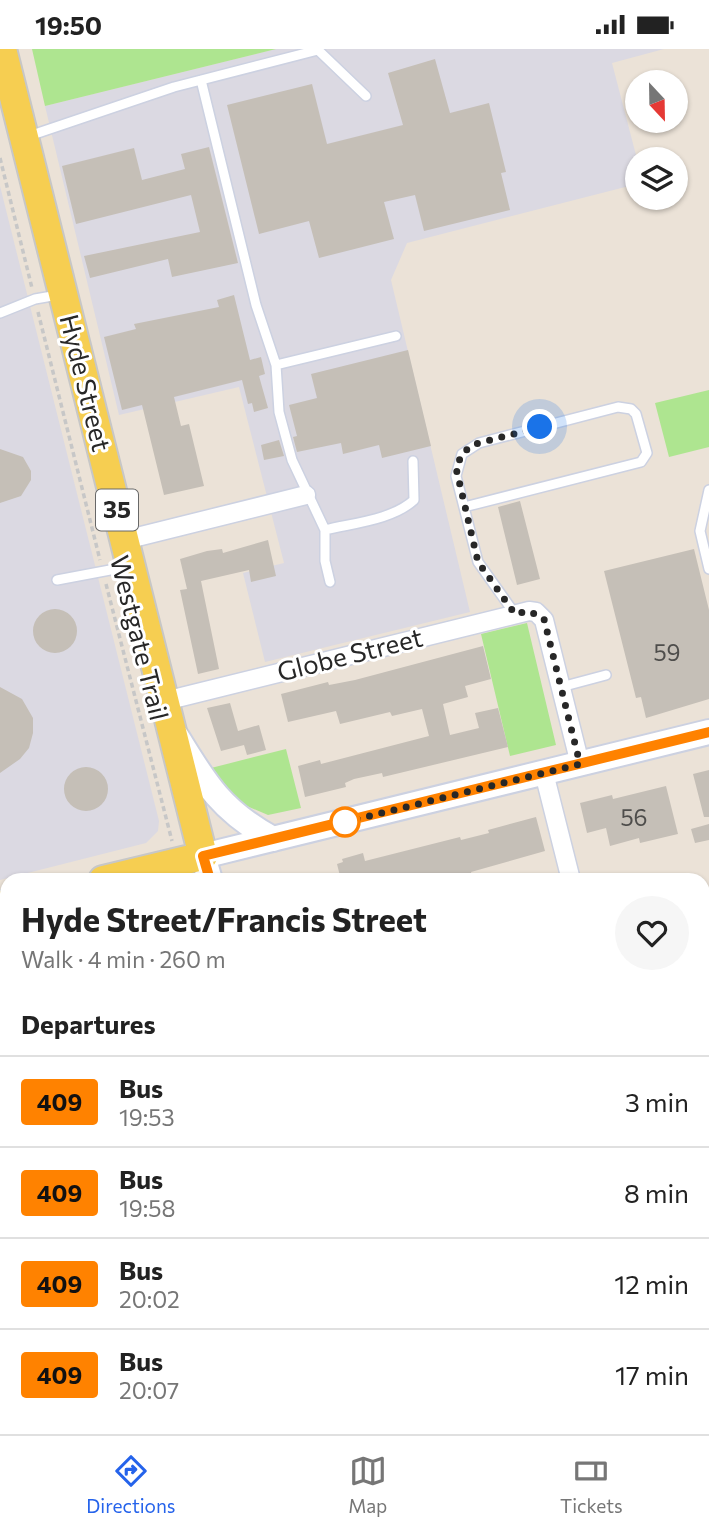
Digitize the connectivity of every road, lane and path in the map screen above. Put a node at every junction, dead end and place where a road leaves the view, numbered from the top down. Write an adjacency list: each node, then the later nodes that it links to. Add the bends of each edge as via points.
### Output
1 (2, 49): 5 (main road, Hyde Street / 35)
2 (320, 50): 3 (lane); 4 (lane)
3 (201, 80): 5 (lane); 11 (lane, via 256,305)
4 (366, 96)
5 (24, 138): 7 (main road, Hyde Street / 35)
6 (0, 158): 8 (path, Westgate Trail)
7 (63, 294): 8 (lane); 17 (main road, Hyde Street / 35)
8 (35, 299): 9 (lane); 19 (path, Westgate Trail)
9 (0, 313)
10 (396, 336): 11 (lane)
11 (276, 365): 14 (lane, via 279,412)
12 (413, 461): 16 (lane, via 414,500 407,506)
13 (709, 490): 18 (lane, via 700,531)
14 (306, 495): 16 (lane); 17 (street)
15 (464, 507): 15 (lane, via 641,462 647,453 636,414 618,407 472,445 456,468); 22 (lane, via 478,562)
16 (325, 530): 21 (lane)
17 (128, 553): 19 (lane); 25 (main road, Hyde Street / 35)
18 (709, 569)
19 (103, 574): 20 (lane); 30 (path, Westgate Trail)
20 (57, 580)
21 (330, 582)
22 (515, 614): 24 (street, Globe Street, via 536,612 546,627); 25 (street, Globe Street)
23 (606, 675): 24 (lane)
24 (559, 687): 27 (street)
25 (168, 714): 29 (main road, via 219,801 248,826); 31 (main road, Hyde Street / 35)
26 (709, 732): 27 (main road)
27 (580, 764): 28 (main road)
28 (544, 773): 29 (main road); 33 (street)
29 (273, 839): 31 (main road)
30 (172, 841)
31 (206, 868): 32 (main road)
32 (163, 873)
33 (569, 873)

